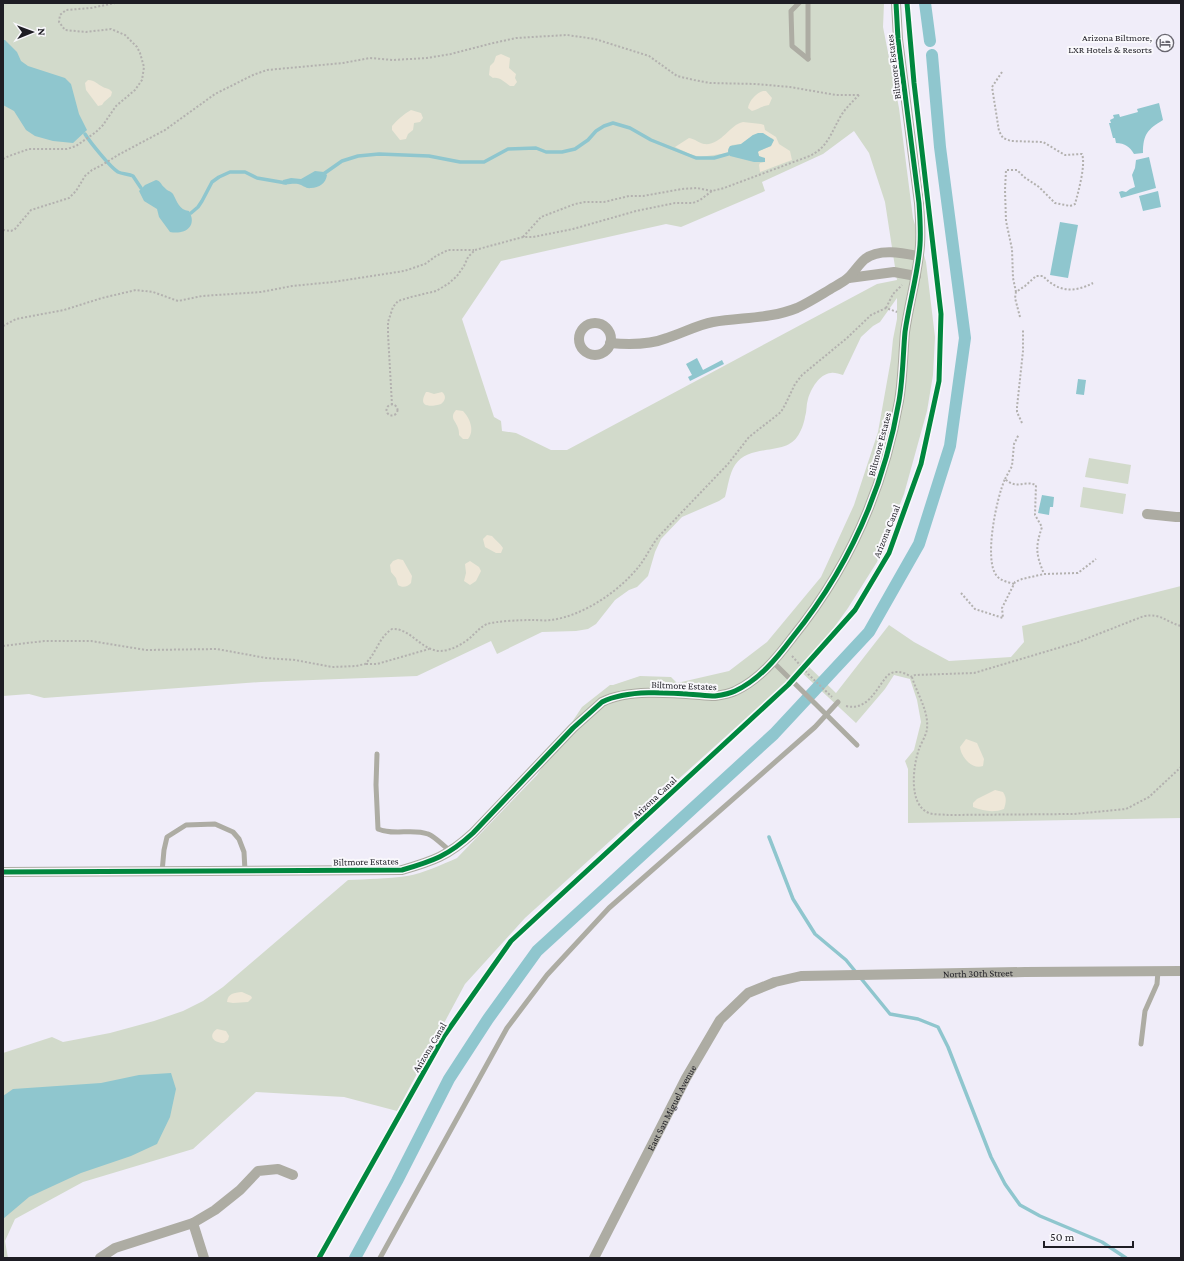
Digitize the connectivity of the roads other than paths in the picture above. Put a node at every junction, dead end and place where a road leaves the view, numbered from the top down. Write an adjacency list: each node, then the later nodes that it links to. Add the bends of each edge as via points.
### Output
1 (799, 3): 2 (lane, via 791,11 792,46 808,59)
2 (808, 3)
3 (896, 3): 4 (street, Biltmore Estates, via 898,39 919,203)
4 (918, 256): 5 (street, Biltmore Estates); 6 (street, via 895,252 867,257)
5 (916, 276): 6 (street, via 894,272); 10 (street, Biltmore Estates, via 895,420 885,463 872,499 856,540 832,583 797,633)
6 (848, 278): 7 (street, via 797,308 778,314 703,324 646,344)
7 (610, 343)
8 (1147, 514): 9 (street)
9 (1181, 517)
10 (772, 661): 12 (lane); 15 (street, Biltmore Estates, via 757,678 728,694 631,694 607,699 573,728 473,834)
11 (838, 702): 12 (lane)
12 (827, 714): 13 (lane); 27 (lane, via 610,908 547,975 507,1028)
13 (858, 745)
14 (377, 754): 15 (lane, via 378,830 430,834)
15 (451, 851): 16 (street, Biltmore Estates, via 402,870)
16 (245, 871): 18 (street, Biltmore Estates); 18 (lane, via 244,852 239,839 233,832 215,824 186,825 167,837)
17 (3, 872): 18 (street, Biltmore Estates)
18 (162, 872)
19 (1158, 971): 20 (street, North 30th Street); 21 (street, North 30th Street, via 801,976); 22 (lane, via 1157,984 1145,1011)
20 (1181, 971)
21 (775, 982): 28 (street, East San Miguel Avenue, via 748,993 720,1020 686,1078)
22 (1141, 1044)
23 (293, 1175): 24 (street, via 278,1169 258,1171 215,1210)
24 (193, 1223): 25 (street, via 115,1248); 26 (street)
25 (100, 1258)
26 (204, 1258)
27 (380, 1258)
28 (594, 1258)

